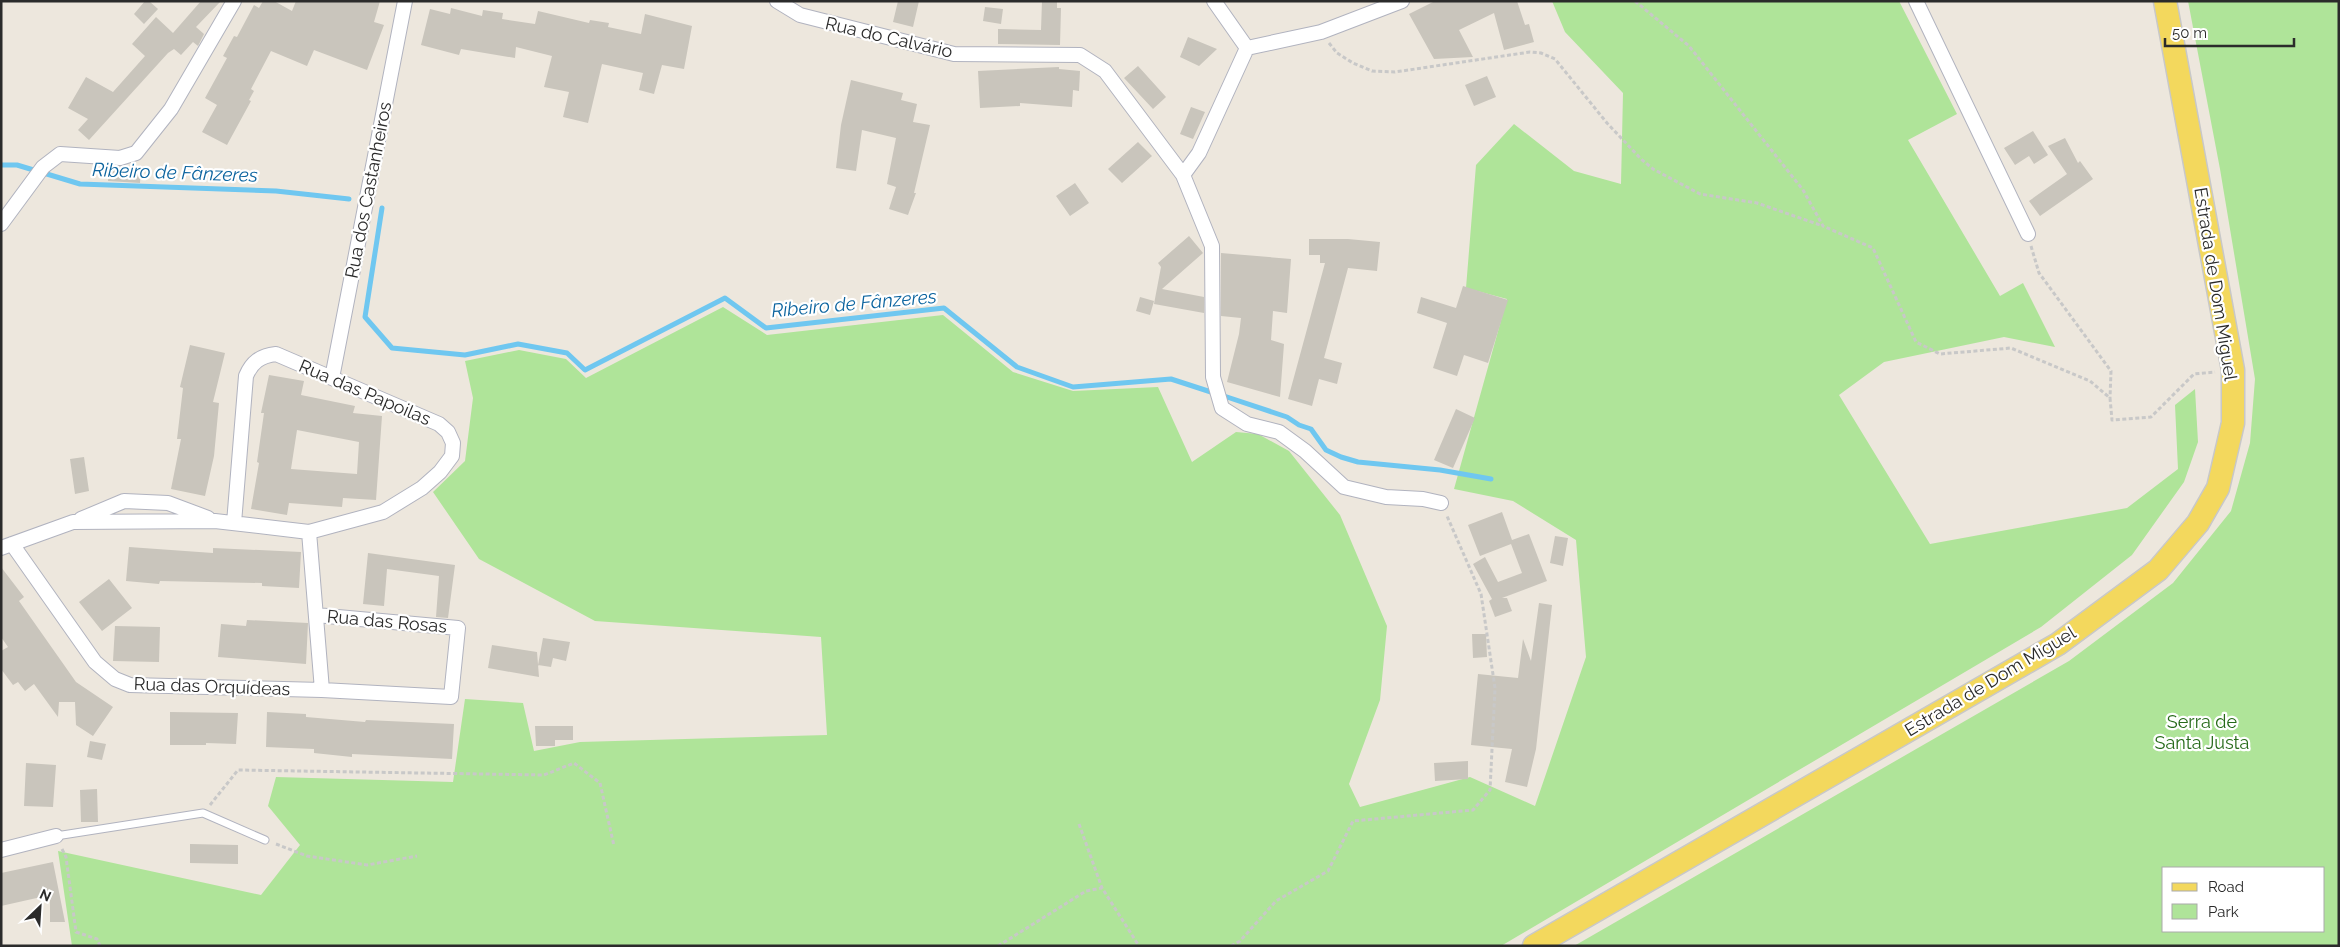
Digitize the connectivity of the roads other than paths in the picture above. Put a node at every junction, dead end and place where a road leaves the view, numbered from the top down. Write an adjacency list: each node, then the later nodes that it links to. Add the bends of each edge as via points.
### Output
1 (234, 1): 10 (street, via 171,110 136,153 120,158 60,154 43,168)
2 (405, 1): 12 (street, Rua dos Castanheiros)
3 (777, 1): 9 (street, Rua do Calvário, via 800,15 954,54 1080,55 1105,71)
4 (1214, 1): 8 (street)
5 (1402, 1): 8 (street, via 1321,32)
6 (1916, 1): 11 (street)
7 (2165, 1): 25 (main road, Estrada de Dom Miguel, via 2233,370 2233,423 2218,488 2198,523 2158,570 2058,644)
8 (1247, 48): 9 (street, via 1199,153)
9 (1183, 176): 13 (street, Rua do Calvário, via 1212,246 1213,377 1222,408 1247,424 1279,432 1305,450 1344,487 1386,497)
10 (1, 224)
11 (2028, 234)
12 (332, 378): 16 (street, Rua das Papoilas, via 276,354 264,356 250,366 246,376); 17 (street, Rua das Papoilas, via 439,424 453,443 452,456 422,488 383,512)
13 (1441, 503)
14 (215, 521): 15 (street); 15 (street, via 168,503 124,501); 16 (street)
15 (73, 522): 18 (street)
16 (234, 524): 17 (street)
17 (309, 532): 19 (street)
18 (6, 546): 20 (street, Rua das Orquídeas, via 95,662 115,679 130,685)
19 (316, 615): 20 (street); 21 (street, Rua das Rosas, via 458,628)
20 (322, 690): 21 (street, Rua das Orquídeas)
21 (451, 697)
22 (56, 836): 23 (lane, via 203,814); 24 (street)
23 (265, 840)
24 (1, 850)
25 (1534, 946)

